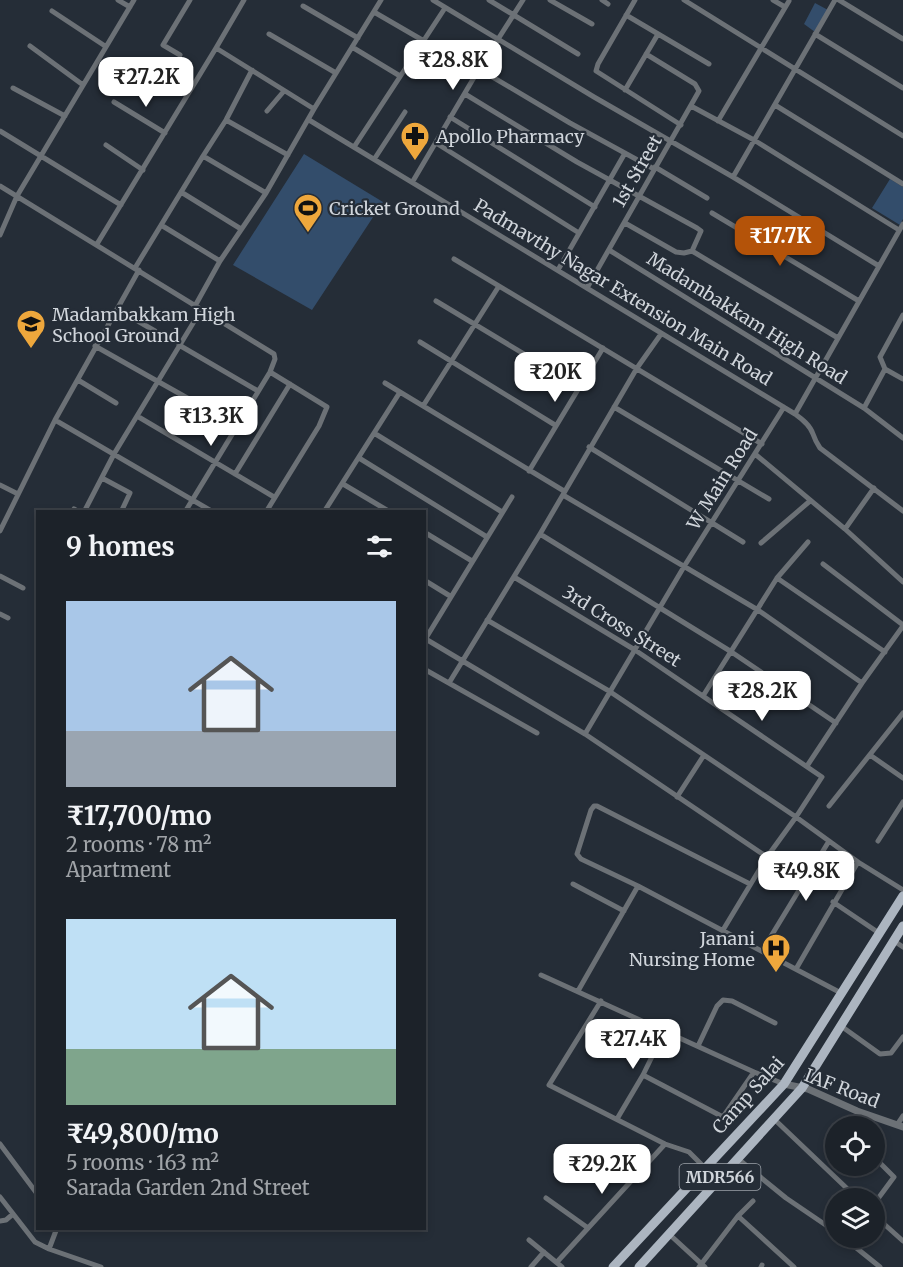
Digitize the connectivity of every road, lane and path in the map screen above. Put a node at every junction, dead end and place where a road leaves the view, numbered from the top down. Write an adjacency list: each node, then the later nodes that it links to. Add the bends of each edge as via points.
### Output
1 (118, 0): 19 (street)
2 (134, 0): 19 (street)
3 (189, 0): 40 (street, via 163,45)
4 (244, 0): 37 (street)
5 (381, 0): 22 (street)
6 (433, 0): 20 (street)
7 (489, 0): 23 (street)
8 (524, 0): 23 (street)
9 (550, 0): 25 (street)
10 (602, 0): 16 (street)
11 (635, 0): 24 (street)
12 (684, 0): 15 (street)
13 (773, 0): 17 (street)
14 (837, 0): 28 (street); 30 (street)
15 (694, 3): 36 (street)
16 (608, 4)
17 (787, 4): 36 (street)
18 (303, 6): 29 (street)
19 (130, 7): 34 (street)
20 (445, 8): 31 (street); 32 (street)
21 (52, 11): 34 (street)
22 (374, 12): 29 (street); 32 (street)
23 (514, 15): 31 (street); 38 (street)
24 (626, 15): 27 (street); 51 (street, via 596,68 600,75)
25 (592, 24)
26 (269, 34): 46 (street)
27 (658, 34): 39 (street); 41 (street)
28 (815, 34): 44 (street); 50 (street)
29 (358, 38): 35 (street)
30 (903, 39)
31 (498, 40): 43 (street); 71 (street)
32 (424, 41): 47 (street)
33 (30, 46): 48 (street)
34 (105, 46): 48 (street)
35 (352, 47): 46 (street); 47 (street)
36 (760, 47): 44 (street); 65 (street)
37 (216, 48): 45 (street); 54 (street)
38 (578, 54)
39 (646, 54): 51 (street); 57 (street, via 697,86 699,91)
40 (180, 55)
41 (708, 64)
42 (137, 67): 54 (street)
43 (479, 69): 53 (street); 75 (street)
44 (796, 69): 56 (street); 69 (street)
45 (252, 70): 52 (street); 63 (street)
46 (336, 73): 58 (street)
47 (400, 76): 74 (street)
48 (83, 85): 61 (street)
49 (13, 88): 61 (street)
50 (903, 88)
51 (625, 90): 66 (street)
52 (284, 91): 58 (street); 59 (street)
53 (465, 94): 62 (street); 83 (street)
54 (187, 95): 68 (street)
55 (114, 102): 68 (street)
56 (775, 105): 70 (street); 85 (street)
57 (691, 106): 65 (street); 66 (street, 1st Street)
58 (314, 109): 64 (street)
59 (267, 111)
60 (405, 112): 79 (street)
61 (65, 116): 77 (street)
62 (450, 117): 72 (street); 93 (street)
63 (225, 120): 76 (street); 78 (street)
64 (309, 120): 74 (street, Padmavthy Nagar Extension Main Road); 76 (street)
65 (718, 121): 70 (street)
66 (681, 125): 71 (street, 1st Street)
67 (0, 131): 77 (street)
68 (165, 133): 81 (street)
69 (903, 136)
70 (754, 140): 82 (street); 99 (street)
71 (671, 142): 80 (street, 1st Street); 82 (street)
72 (436, 143): 84 (street); 101 (street)
73 (106, 145): 81 (street)
74 (354, 147): 79 (street, Padmavthy Nagar Extension Main Road)
75 (625, 153): 80 (street); 83 (street)
76 (288, 155): 88 (street)
77 (42, 156): 89 (street); 92 (street)
78 (203, 156): 87 (street); 88 (street)
79 (375, 158): 84 (street, Padmavthy Nagar Extension Main Road)
80 (655, 168): 90 (street, 1st Street); 91 (street)
81 (143, 170): 92 (street)
82 (733, 177): 107 (street)
83 (610, 180): 90 (street); 93 (street)
84 (413, 181): 109 (street, Padmavthy Nagar Extension Main Road)
85 (903, 184)
86 (0, 186): 89 (street)
87 (181, 192): 97 (street); 98 (street)
88 (266, 193): 98 (street)
89 (17, 196): 100 (street); 102 (street)
90 (640, 196): 95 (street, 1st Street); 104 (street, via 701,231)
91 (707, 198)
92 (121, 205): 102 (street)
93 (595, 207): 101 (street)
94 (712, 213): 113 (street)
95 (626, 223): 103 (street, 1st Street); 104 (street, via 676,252)
96 (903, 224): 99 (street)
97 (161, 225): 106 (street); 108 (street)
98 (241, 229): 106 (street)
99 (899, 230): 107 (street)
100 (1, 232)
101 (579, 233): 109 (street)
102 (97, 244): 108 (street)
103 (609, 250): 111 (street); 130 (street, Madambakkam High Road)
104 (692, 251): 121 (street)
105 (454, 259): 110 (street)
106 (220, 261): 114 (street)
107 (879, 266): 113 (street)
108 (137, 269): 114 (street); 115 (street)
109 (558, 270): 111 (street, Padmavthy Nagar Extension Main Road)
110 (500, 286): 118 (street); 125 (street)
111 (587, 288): 120 (street, Padmavthy Nagar Extension Main Road)
112 (436, 301): 118 (street)
113 (859, 301): 121 (street)
114 (195, 306): 116 (street)
115 (117, 309): 119 (street); 124 (street)
116 (201, 310): 123 (street); 129 (street, via 274,354)
117 (903, 315): 128 (street, via 880,357)
118 (475, 325): 126 (street); 136 (street)
119 (155, 330)
120 (661, 334): 127 (street); 142 (street, Padmavthy Nagar Extension Main Road)
121 (838, 338): 130 (street)
122 (420, 342): 126 (street)
123 (179, 345): 133 (street); 137 (street)
124 (95, 346): 132 (street); 133 (street)
125 (603, 348): 127 (street); 136 (street)
126 (452, 361): 140 (street); 147 (street)
127 (637, 368): 141 (street); 151 (street)
128 (885, 369): 131 (street); 143 (street)
129 (270, 372): 135 (street); 137 (street)
130 (816, 378): 143 (street, Madambakkam High Road); 144 (street)
131 (903, 379)
132 (78, 380): 139 (street); 146 (street)
133 (158, 380): 145 (street); 148 (street)
134 (385, 383): 138 (street)
135 (290, 384): 158 (street); 166 (street, via 325,404 327,409)
136 (579, 387): 147 (street)
137 (258, 391): 148 (street)
138 (400, 392): 140 (street); 149 (street)
139 (116, 404)
140 (423, 406): 157 (street)
141 (614, 407): 152 (street); 160 (street)
142 (784, 407): 144 (street, Padmavthy Nagar Extension Main Road); 151 (street, W Main Road)
143 (864, 408): 150 (street, Madambakkam High Road)
144 (795, 414): 163 (street, Padmavthy Nagar Extension Main Road, via 813,432 819,448)
145 (137, 416): 153 (street); 156 (street)
146 (55, 420): 153 (street); 165 (street)
147 (555, 425): 157 (street)
148 (237, 426): 156 (street)
149 (374, 433): 155 (street); 179 (street)
150 (903, 438)
151 (762, 444): 154 (street, W Main Road)
152 (589, 447): 164 (street); 181 (street)
153 (114, 454): 159 (street); 169 (street)
154 (755, 454): 160 (street, W Main Road); 170 (street)
155 (359, 458): 161 (street); 186 (street)
156 (215, 462): 158 (street); 169 (street)
157 (529, 471): 164 (street)
158 (235, 474): 166 (street)
159 (102, 478): 171 (street); 172 (street, via 130,493)
160 (737, 481): 168 (street); 181 (street, W Main Road)
161 (343, 483): 176 (street); 177 (street)
162 (0, 485): 165 (street)
163 (874, 488): 178 (street, Padmavthy Nagar Extension Main Road); 182 (street)
164 (564, 493): 185 (street); 192 (street)
165 (18, 494): 180 (street)
166 (274, 497): 175 (street)
167 (512, 497): 179 (street)
168 (769, 499)
169 (192, 500): 173 (street); 174 (street)
170 (810, 501): 182 (street); 189 (street)
171 (85, 510)
172 (122, 510)
173 (186, 510)
174 (210, 510)
175 (267, 510)
176 (325, 510)
177 (387, 510)
178 (903, 511)
179 (502, 512): 186 (street)
180 (2, 523): 183 (street)
181 (711, 524): 187 (street); 192 (street, W Main Road)
182 (845, 529): 197 (street)
183 (0, 531)
184 (426, 533): 190 (street)
185 (540, 534): 194 (street); 200 (street)
186 (487, 537): 190 (street)
187 (743, 542)
188 (808, 542): 195 (street)
189 (761, 543)
190 (472, 561): 199 (street)
191 (824, 564): 205 (street)
192 (685, 566): 200 (street, W Main Road); 201 (street)
193 (0, 576): 198 (street)
194 (514, 577): 204 (street); 208 (street, 3rd Cross Street)
195 (777, 578): 201 (street); 210 (street)
196 (426, 581): 199 (street)
197 (903, 582)
198 (23, 588)
199 (450, 596): 206 (street)
200 (661, 608): 208 (street, W Main Road); 209 (street)
201 (758, 610): 209 (street); 213 (street)
202 (0, 614): 203 (street)
203 (8, 618)
204 (487, 620): 211 (street); 215 (street)
205 (903, 626): 210 (street)
206 (426, 636)
207 (426, 639): 211 (street)
208 (635, 650): 215 (street, W Main Road); 216 (street, 3rd Cross Street)
209 (730, 651): 216 (street); 218 (street)
210 (885, 652): 213 (street)
211 (461, 660): 214 (street); 220 (street)
212 (426, 670): 214 (street)
213 (862, 682): 218 (street)
214 (448, 683): 219 (street)
215 (609, 691): 220 (street, W Main Road); 221 (street)
216 (703, 696): 223 (street, 3rd Cross Street)
217 (903, 713): 222 (street)
218 (836, 723): 223 (street)
219 (537, 733)
220 (585, 734): 225 (street)
221 (704, 755): 225 (street); 228 (street)
222 (870, 755): 224 (street); 227 (street)
223 (807, 766): 228 (street, via 822,777)
224 (903, 778)
225 (676, 796): 231 (street)
226 (903, 802): 230 (street)
227 (829, 806)
228 (796, 817): 229 (street); 231 (street)
229 (829, 841): 232 (street); 245 (street)
230 (878, 841)
231 (767, 857): 234 (street)
232 (858, 862): 236 (street); 238 (street)
233 (573, 884): 239 (street)
234 (750, 884): 235 (street, via 594,806 578,856); 241 (street)
235 (638, 886): 239 (street); 241 (street)
236 (903, 890)
237 (903, 896): 242 (main road, Camp Salai / MDR566)
238 (833, 902): 242 (street); 246 (street)
239 (624, 911): 248 (street)
240 (903, 926): 243 (main road, Camp Salai / MDR566)
241 (723, 930): 245 (street)
242 (879, 933): 249 (main road, Camp Salai / MDR566)
243 (894, 941): 244 (street); 252 (main road, Camp Salai / MDR566)
244 (903, 947)
245 (762, 951): 246 (street)
246 (796, 969): 249 (street)
247 (541, 975): 248 (street, IAF Road)
248 (579, 991): 250 (street, IAF Road)
249 (841, 993): 258 (main road, Camp Salai / MDR566)
250 (601, 1001): 253 (street, IAF Road); 261 (street, via 549,1085)
251 (775, 1023): 255 (street, via 723,1000)
252 (841, 1026): 254 (street, via 880,1054 891,1053); 259 (main road, Camp Salai / MDR566)
253 (665, 1030): 255 (street, IAF Road); 257 (street)
254 (903, 1037)
255 (698, 1046): 256 (street, IAF Road)
256 (754, 1072): 257 (street, via 723,1117); 258 (street, IAF Road)
257 (643, 1075): 261 (street)
258 (784, 1084): 259 (street, IAF Road); 267 (main road, Camp Salai / MDR566)
259 (802, 1088): 262 (main road, Camp Salai / MDR566); 263 (street, IAF Road)
260 (903, 1116): 263 (street)
261 (617, 1119): 265 (street)
262 (774, 1119): 266 (main road, Camp Salai / MDR566); 269 (street)
263 (900, 1126)
264 (0, 1144): 271 (street)
265 (665, 1144): 267 (street, via 689,1152); 280 (street)
266 (737, 1158): 278 (street); 282 (main road, Camp Salai / MDR566)
267 (704, 1167): 293 (main road, Camp Salai / MDR566)
268 (885, 1168): 270 (street, via 894,1177)
269 (846, 1188)
270 (885, 1189)
271 (36, 1192)
272 (0, 1197): 275 (street)
273 (546, 1198): 280 (street)
274 (753, 1201): 276 (street)
275 (13, 1214): 277 (street); 286 (street, via 35,1242)
276 (738, 1216): 290 (street); 295 (street)
277 (0, 1221)
278 (825, 1225)
279 (885, 1225): 284 (street)
280 (588, 1228): 288 (street)
281 (56, 1230): 286 (street)
282 (669, 1234): 290 (street); 294 (main road, Camp Salai / MDR566)
283 (529, 1240): 287 (street)
284 (903, 1241)
285 (856, 1248): 296 (street)
286 (49, 1249): 289 (street)
287 (544, 1252): 288 (street); 291 (street)
288 (557, 1262): 292 (street)
289 (97, 1266)
290 (702, 1266)
291 (531, 1267)
292 (562, 1267)
293 (613, 1267)
294 (639, 1267)
295 (794, 1267)
296 (880, 1267)

